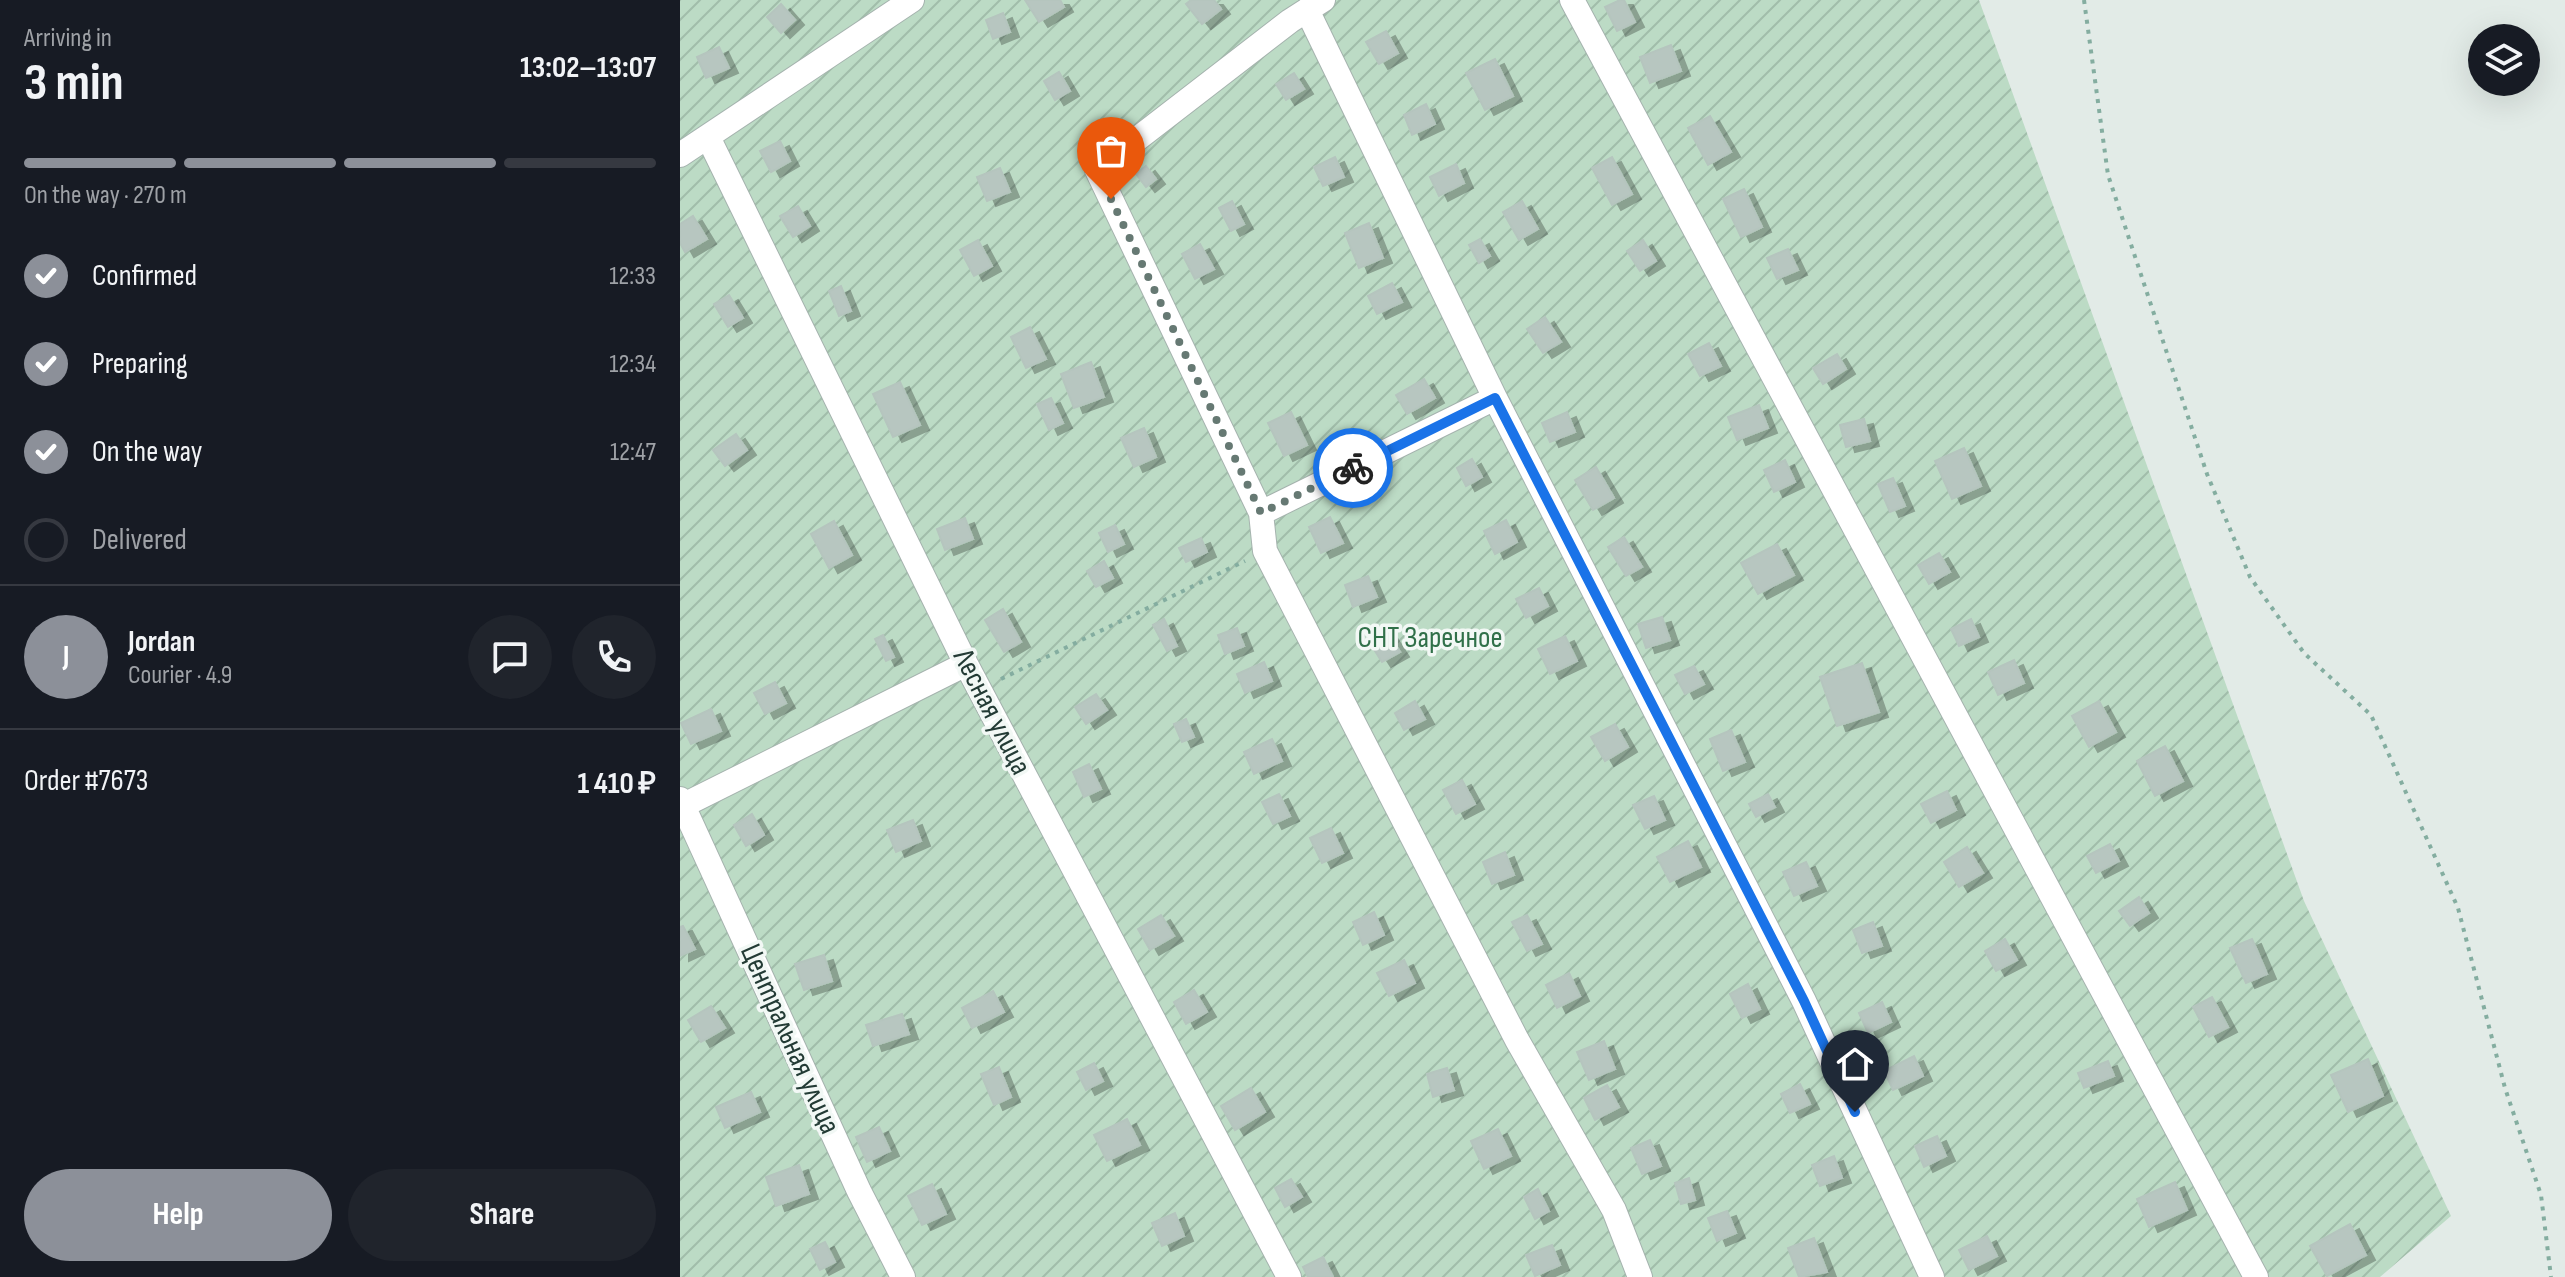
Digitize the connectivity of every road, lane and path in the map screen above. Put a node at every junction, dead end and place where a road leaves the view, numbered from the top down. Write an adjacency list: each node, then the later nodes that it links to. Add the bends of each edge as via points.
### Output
1 (912, 0): 5 (street)
2 (1572, 0): 16 (street)
3 (2084, 0): 17 (path, via 2108,175 2207,474 2250,577 2304,653 2371,715 2458,908 2505,1088 2541,1195)
4 (1315, 5): 7 (street); 8 (street, via 1097,170)
5 (709, 139): 6 (street); 10 (street, Лесная улица)
6 (680, 155)
7 (1495, 398): 8 (street); 15 (street, via 1804,1001)
8 (1261, 513): 9 (street)
9 (1265, 551): 10 (path, via 998,680); 14 (street, via 1517,1040 1614,1210)
10 (966, 664): 11 (street); 13 (street, Лесная улица)
11 (681, 804): 12 (street, Центральная улица)
12 (903, 1277)
13 (1289, 1277)
14 (1640, 1277)
15 (1932, 1277)
16 (2256, 1277)
17 (2551, 1277)

